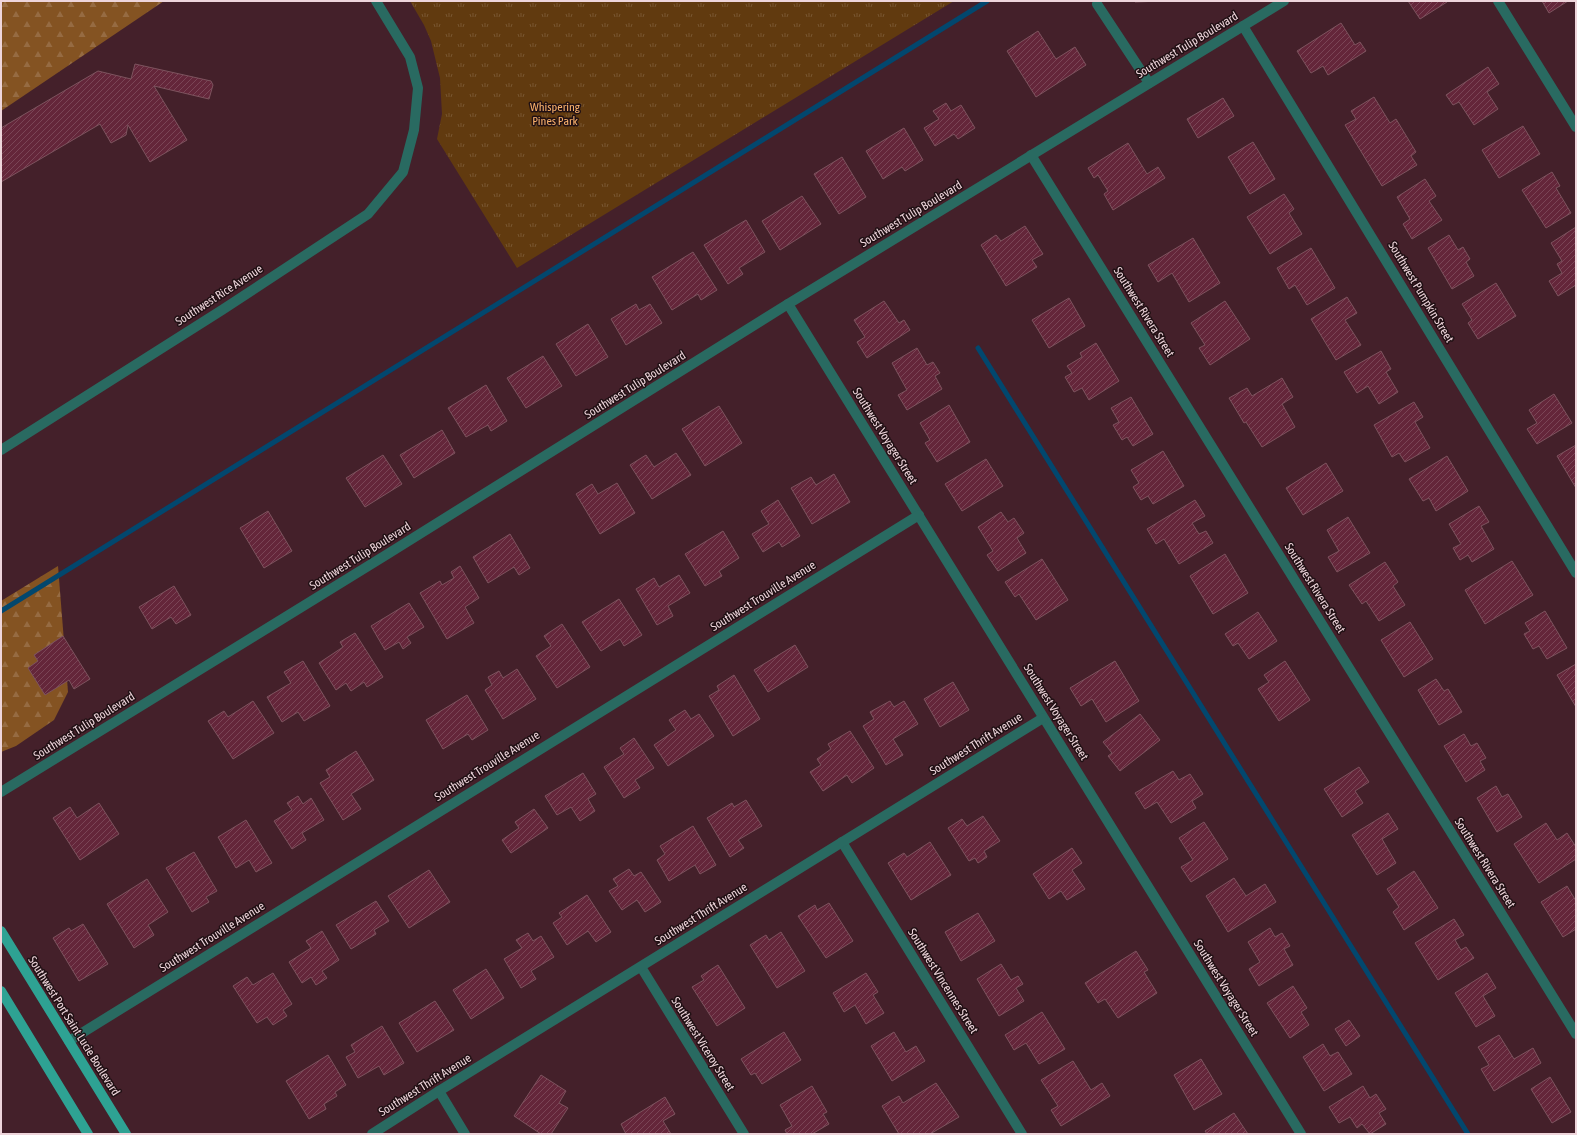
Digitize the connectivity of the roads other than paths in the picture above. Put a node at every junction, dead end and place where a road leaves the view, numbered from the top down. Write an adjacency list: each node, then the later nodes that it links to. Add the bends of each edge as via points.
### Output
1 (376, 1): 10 (street, Southwest Rice Avenue, via 410,57 418,88 414,130 403,172 368,214)
2 (1284, 1): 5 (street, Southwest Tulip Boulevard)
3 (1498, 1): 7 (street)
4 (1097, 4): 6 (street)
5 (1243, 26): 6 (street, Southwest Tulip Boulevard); 12 (street, Southwest Pumpkin Street)
6 (1149, 83): 8 (street, Southwest Tulip Boulevard)
7 (1576, 127)
8 (1031, 155): 9 (street, Southwest Tulip Boulevard); 19 (street, Southwest Rivera Street)
9 (788, 304): 11 (street, Southwest Voyager Street); 14 (street, Southwest Tulip Boulevard)
10 (1, 450)
11 (919, 515): 13 (street, Southwest Voyager Street); 20 (street, Southwest Trouville Avenue)
12 (1576, 573)
13 (1043, 718): 15 (street, Southwest Thrift Avenue); 28 (street, Southwest Voyager Street)
14 (1, 792)
15 (842, 842): 17 (street, Southwest Thrift Avenue); 27 (street, Southwest Vincennes Street)
16 (1, 931): 20 (main road, Southwest Port Saint Lucie Boulevard)
17 (641, 967): 21 (street, Southwest Thrift Avenue); 26 (street, Southwest Viceroy Street)
18 (1, 991): 22 (main road)
19 (1576, 1034)
20 (69, 1041): 23 (main road, Southwest Port Saint Lucie Boulevard)
21 (439, 1091): 24 (street, Southwest Thrift Avenue); 25 (street)
22 (88, 1134)
23 (126, 1134)
24 (372, 1134)
25 (466, 1134)
26 (744, 1134)
27 (1022, 1134)
28 (1301, 1134)

